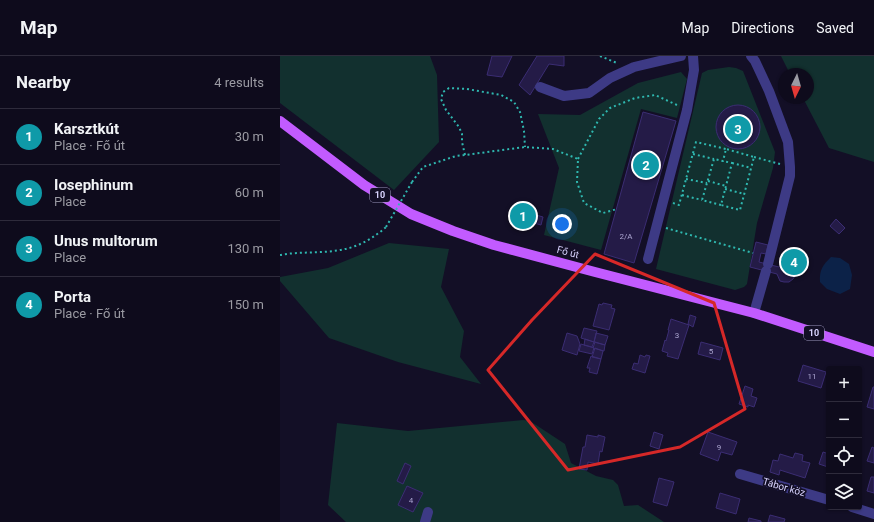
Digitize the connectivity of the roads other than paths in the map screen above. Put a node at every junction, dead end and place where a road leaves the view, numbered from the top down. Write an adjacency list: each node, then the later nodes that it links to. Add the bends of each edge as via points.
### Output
1 (682, 56): 4 (street, via 634,67 610,78 589,93 564,96)
2 (693, 56): 6 (street, via 694,70 687,110)
3 (751, 56): 7 (street, via 769,91 788,142 790,167 790,176)
4 (540, 87)
5 (280, 121): 7 (main road, Fő út / 10, via 364,185 418,217 494,245)
6 (648, 259)
7 (754, 313): 8 (main road, Fő út / 10)
8 (874, 352)
9 (740, 474): 10 (street, Tábor köz)
10 (826, 499)
11 (861, 510): 13 (street)
12 (428, 512): 14 (street)
13 (874, 514)
14 (425, 522)

